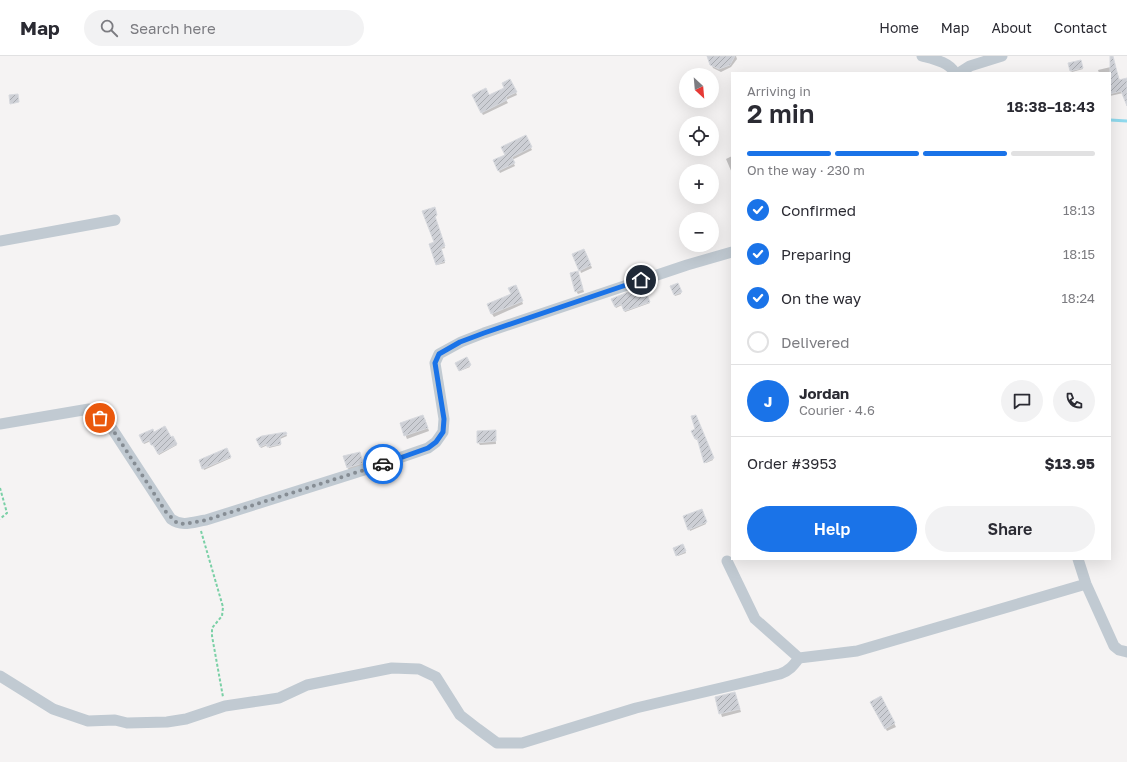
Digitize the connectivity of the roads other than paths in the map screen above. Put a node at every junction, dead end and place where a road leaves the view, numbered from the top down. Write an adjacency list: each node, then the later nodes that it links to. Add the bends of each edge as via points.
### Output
1 (922, 56): 3 (street, via 943,62)
2 (1002, 56): 4 (street, via 970,66)
3 (954, 72)
4 (961, 72)
5 (114, 220): 6 (street)
6 (0, 241)
7 (731, 252): 8 (street, via 460,342 439,354 435,363 444,419 443,432 428,448 198,521 185,524 171,519 111,427 90,409)
8 (0, 424)
9 (1078, 560): 11 (street)
10 (727, 561): 13 (street, via 755,619)
11 (1086, 584): 12 (street, via 1114,646); 13 (street, via 857,652)
12 (1127, 652)
13 (799, 658): 14 (street, via 787,672 605,716 522,743 497,743 460,715 436,677 419,669 392,668 307,685 278,698 225,706 186,719 127,723 115,720 88,721 53,709)
14 (0, 676)

